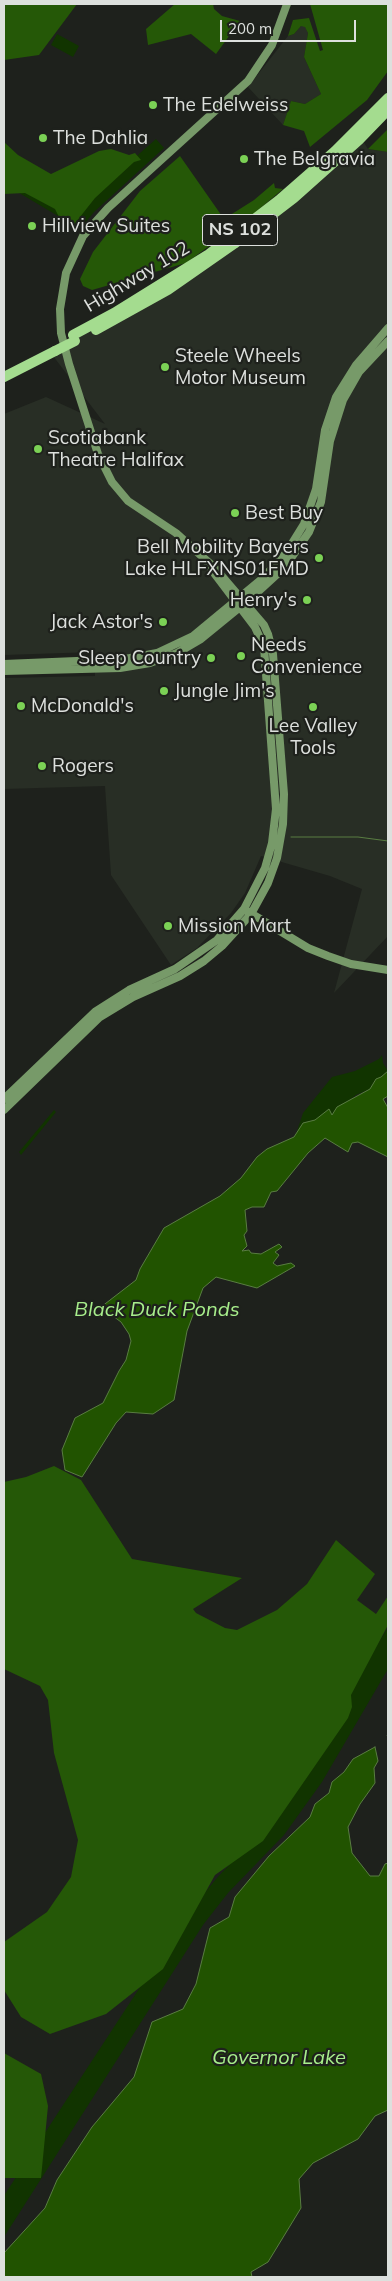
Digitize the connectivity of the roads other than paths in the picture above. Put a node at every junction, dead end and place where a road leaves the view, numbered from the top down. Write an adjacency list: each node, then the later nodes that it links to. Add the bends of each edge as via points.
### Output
1 (287, 4): 10 (street, via 276,38 258,68 242,88 97,218 73,254 62,288 60,318 65,349 104,469 128,501 176,533)
2 (388, 98): 5 (highway, Highway 102 / NS 102, via 279,200 209,254)
3 (388, 110): 5 (highway, Highway 102 / NS 102, via 294,198 234,244 168,290)
4 (388, 328): 12 (street, via 346,378 336,397 325,430 316,489 304,524 286,553)
5 (74, 338): 7 (highway, Highway 102 / NS 102)
6 (388, 341): 12 (street, via 359,372 343,400 330,441 321,502 309,532 285,567)
7 (54, 348): 8 (highway, Highway 102 / NS 102); 9 (highway, Highway 102 / NS 102)
8 (4, 369)
9 (4, 377)
10 (205, 559): 11 (street); 12 (street)
11 (222, 584): 12 (street); 13 (street, via 226,601)
12 (240, 602): 13 (street); 15 (street, via 193,644 150,663 120,668); 16 (street, via 264,625 272,647 284,794 277,858 268,884)
13 (222, 612): 14 (street, via 193,636 150,655)
14 (4, 664): 15 (street)
15 (4, 671)
16 (247, 911): 17 (street, via 308,948 351,964); 18 (street, via 200,954 176,969 129,990 96,1011); 19 (street, via 222,946 204,961 100,1017)
17 (388, 970)
18 (4, 1099)
19 (4, 1110)

